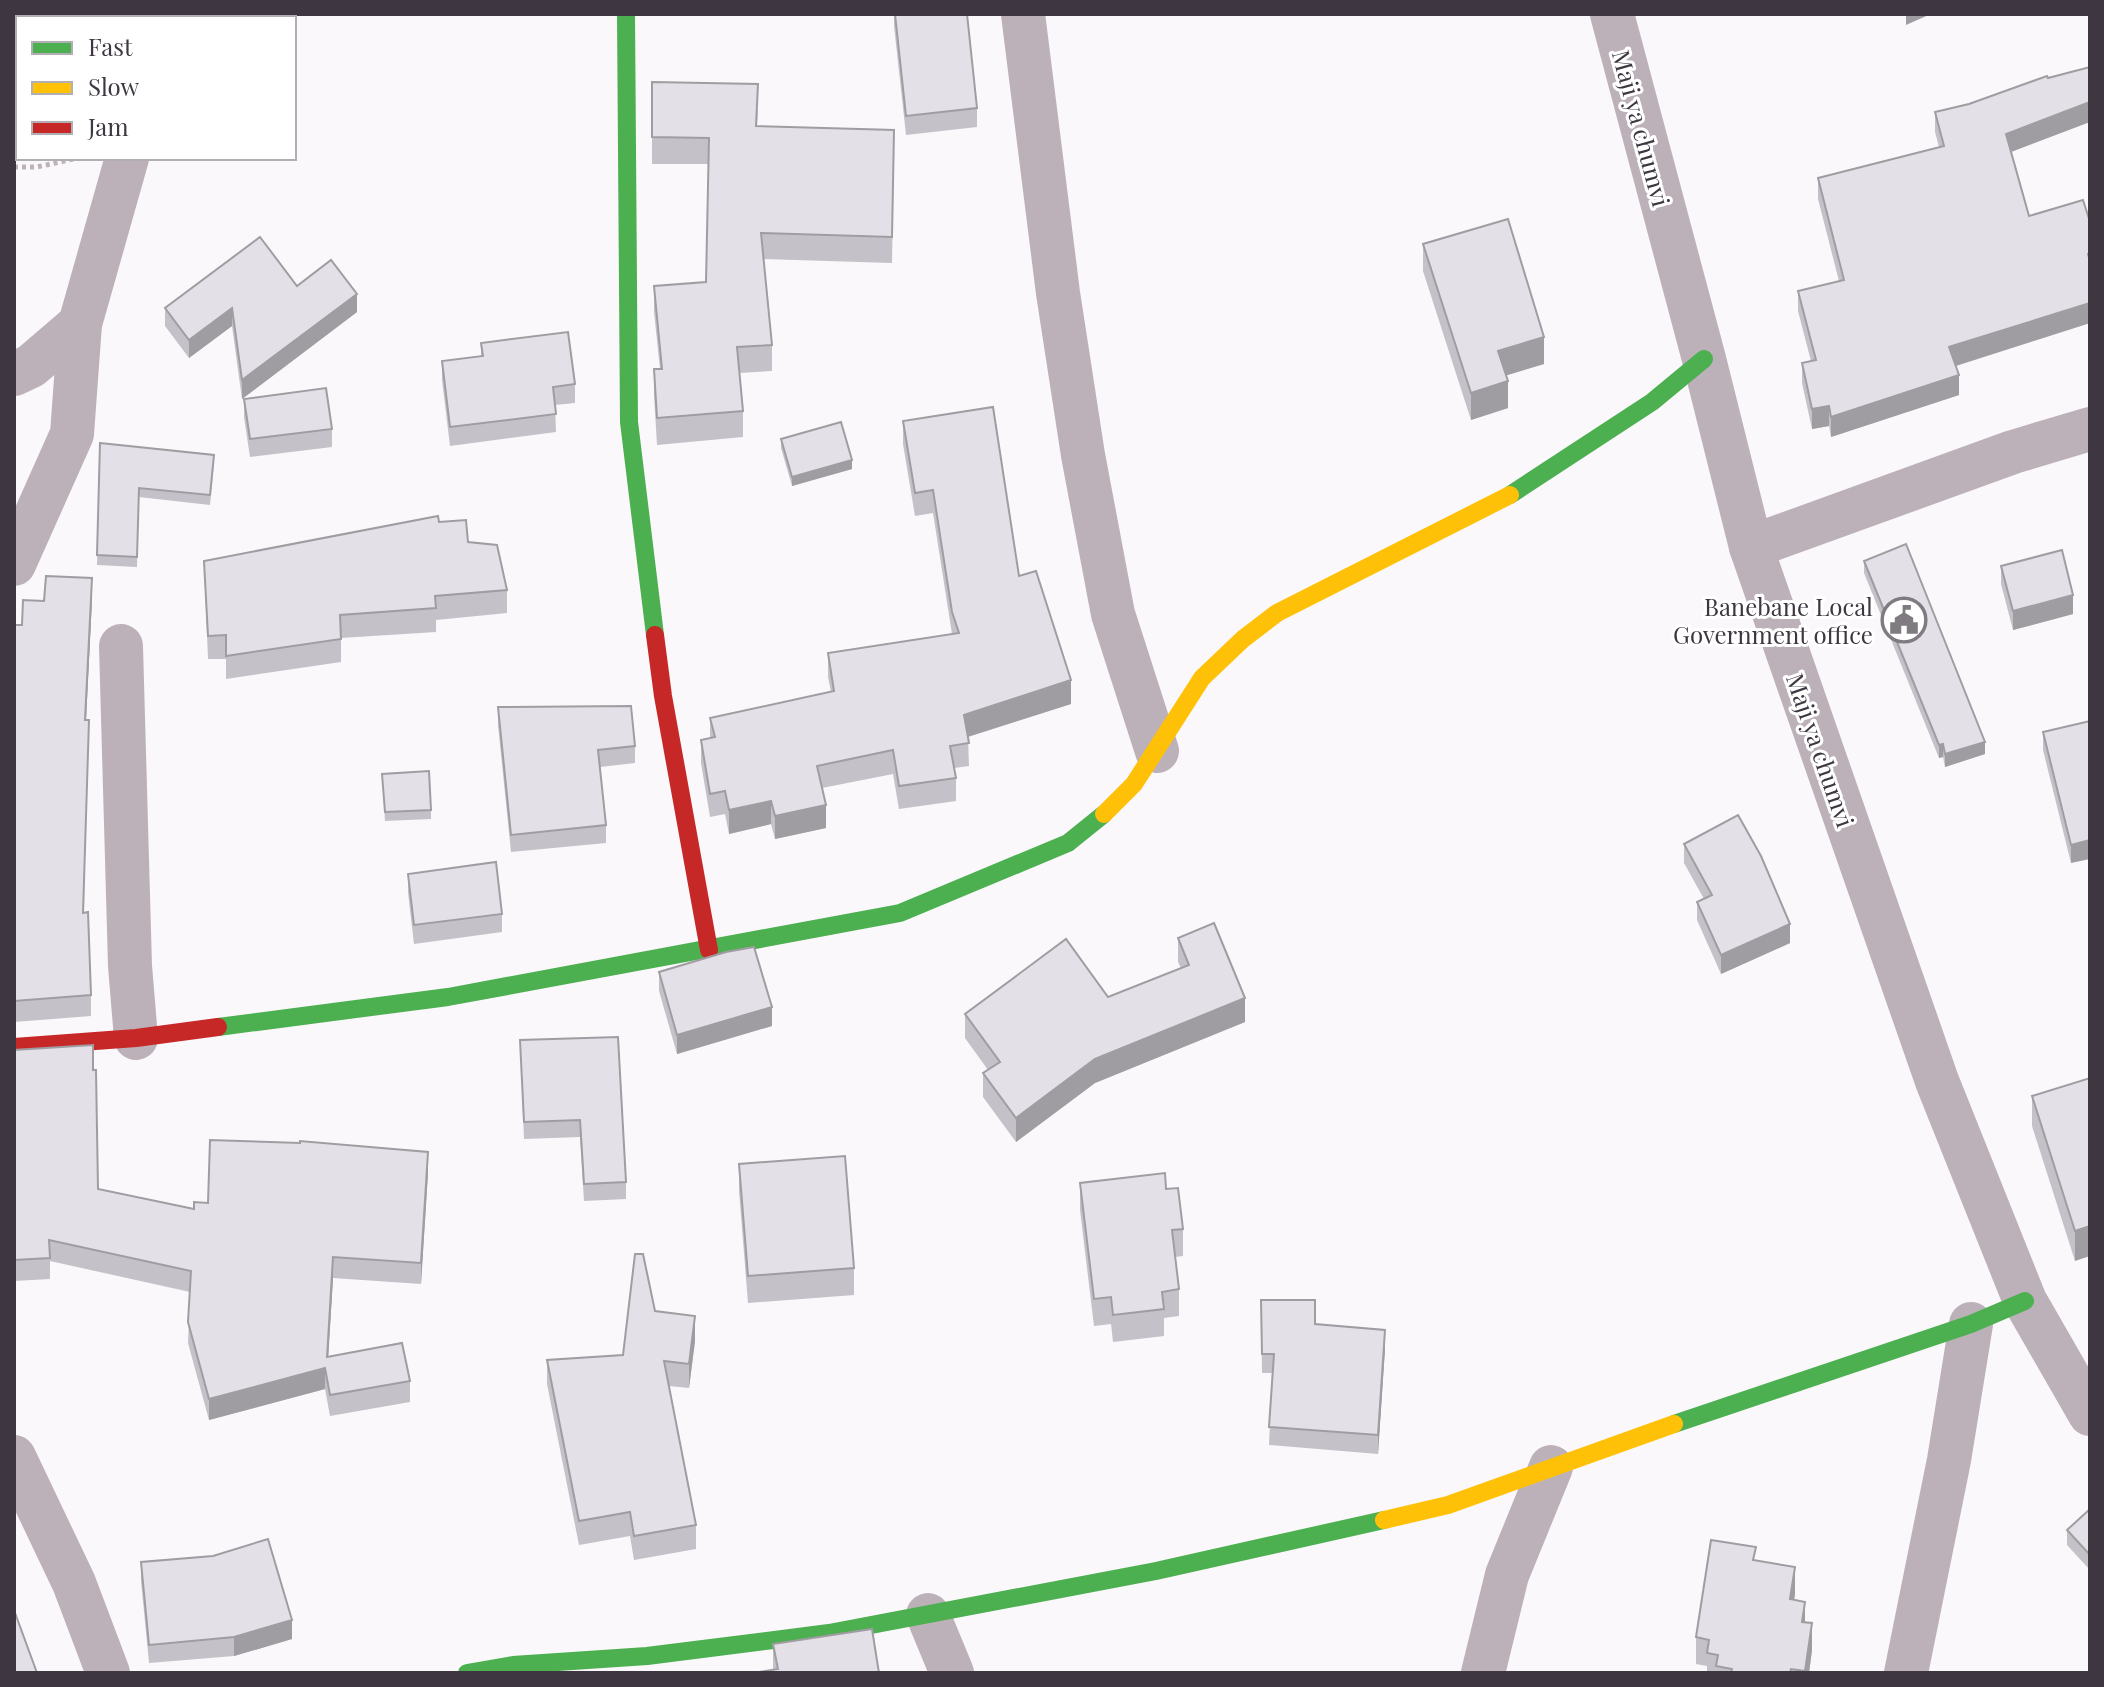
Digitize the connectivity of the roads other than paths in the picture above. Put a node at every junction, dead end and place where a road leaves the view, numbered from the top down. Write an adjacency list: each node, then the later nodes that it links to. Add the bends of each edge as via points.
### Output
1 (626, 14): 13 (street, via 629,422 663,696)
2 (1023, 14): 12 (street, via 1085,469 1113,614)
3 (1612, 14): 6 (street, Maji ya chumvi)
4 (126, 160): 5 (street)
5 (80, 324): 7 (street); 10 (street, via 72,434)
6 (1704, 359): 9 (street, Maji ya chumvi); 12 (street, via 1652,402 1514,493 1277,613 1202,678)
7 (14, 374)
8 (2090, 429): 9 (street)
9 (1751, 547): 16 (street, Maji ya chumvi, via 1937,1081)
10 (14, 564)
11 (121, 646): 14 (street)
12 (1157, 751): 13 (street, via 1134,784 1068,843 900,913)
13 (709, 950): 14 (street, via 448,997)
14 (136, 1038): 15 (street)
15 (14, 1047)
16 (2025, 1301): 17 (street); 18 (street, Maji ya chumvi)
17 (1971, 1324): 20 (street); 27 (street)
18 (2090, 1414)
19 (14, 1457): 23 (street, via 74,1583)
20 (1551, 1467): 21 (street, via 1448,1505 1156,1571); 26 (street, via 1507,1575)
21 (928, 1615): 22 (street); 25 (street)
22 (650, 1664): 24 (street, via 513,1665)
23 (108, 1673)
24 (467, 1673)
25 (952, 1673)
26 (1483, 1673)
27 (1906, 1673)

